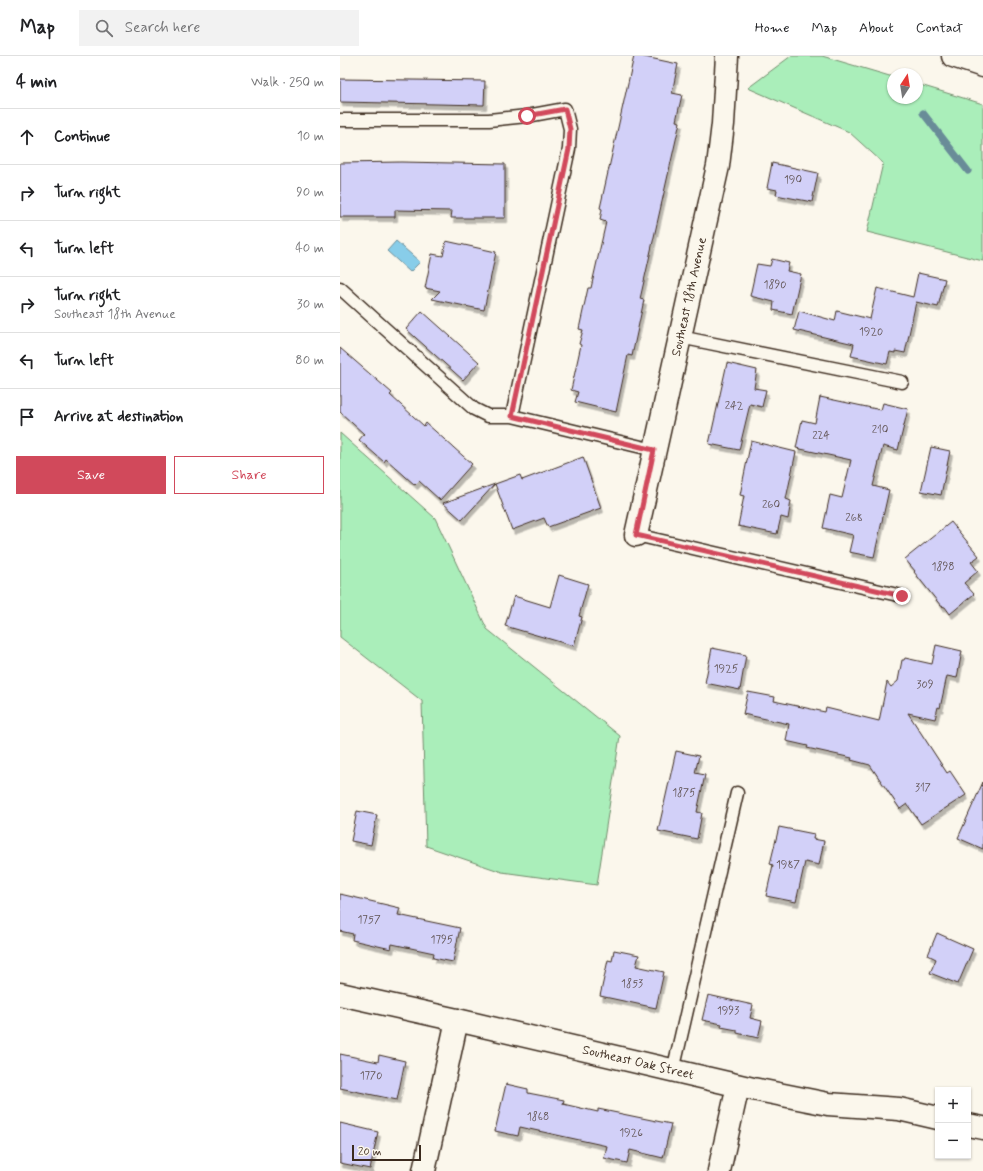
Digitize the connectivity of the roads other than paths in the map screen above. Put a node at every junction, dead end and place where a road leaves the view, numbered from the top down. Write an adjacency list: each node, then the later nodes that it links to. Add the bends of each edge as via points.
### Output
1 (727, 56): 6 (street, Southeast 18th Avenue, via 718,166)
2 (953, 56): 3 (street)
3 (983, 66)
4 (340, 120): 8 (lane, via 489,120 565,109 570,129 569,149)
5 (340, 288): 8 (lane, via 474,409 488,416)
6 (680, 337): 7 (lane); 9 (street, Southeast 18th Avenue)
7 (902, 382)
8 (512, 416): 9 (lane)
9 (654, 450): 10 (street, Southeast 18th Avenue)
10 (636, 535): 11 (lane)
11 (902, 596)
12 (737, 793): 15 (lane)
13 (340, 994): 14 (street, Southeast Oak Street)
14 (457, 1020): 15 (street, Southeast Oak Street); 20 (street)
15 (673, 1071): 16 (street, Southeast Oak Street)
16 (738, 1086): 17 (street, Southeast Oak Street, via 828,1104 899,1109); 21 (street)
17 (935, 1117)
18 (971, 1126): 19 (street)
19 (983, 1128)
20 (424, 1171)
21 (719, 1171)

